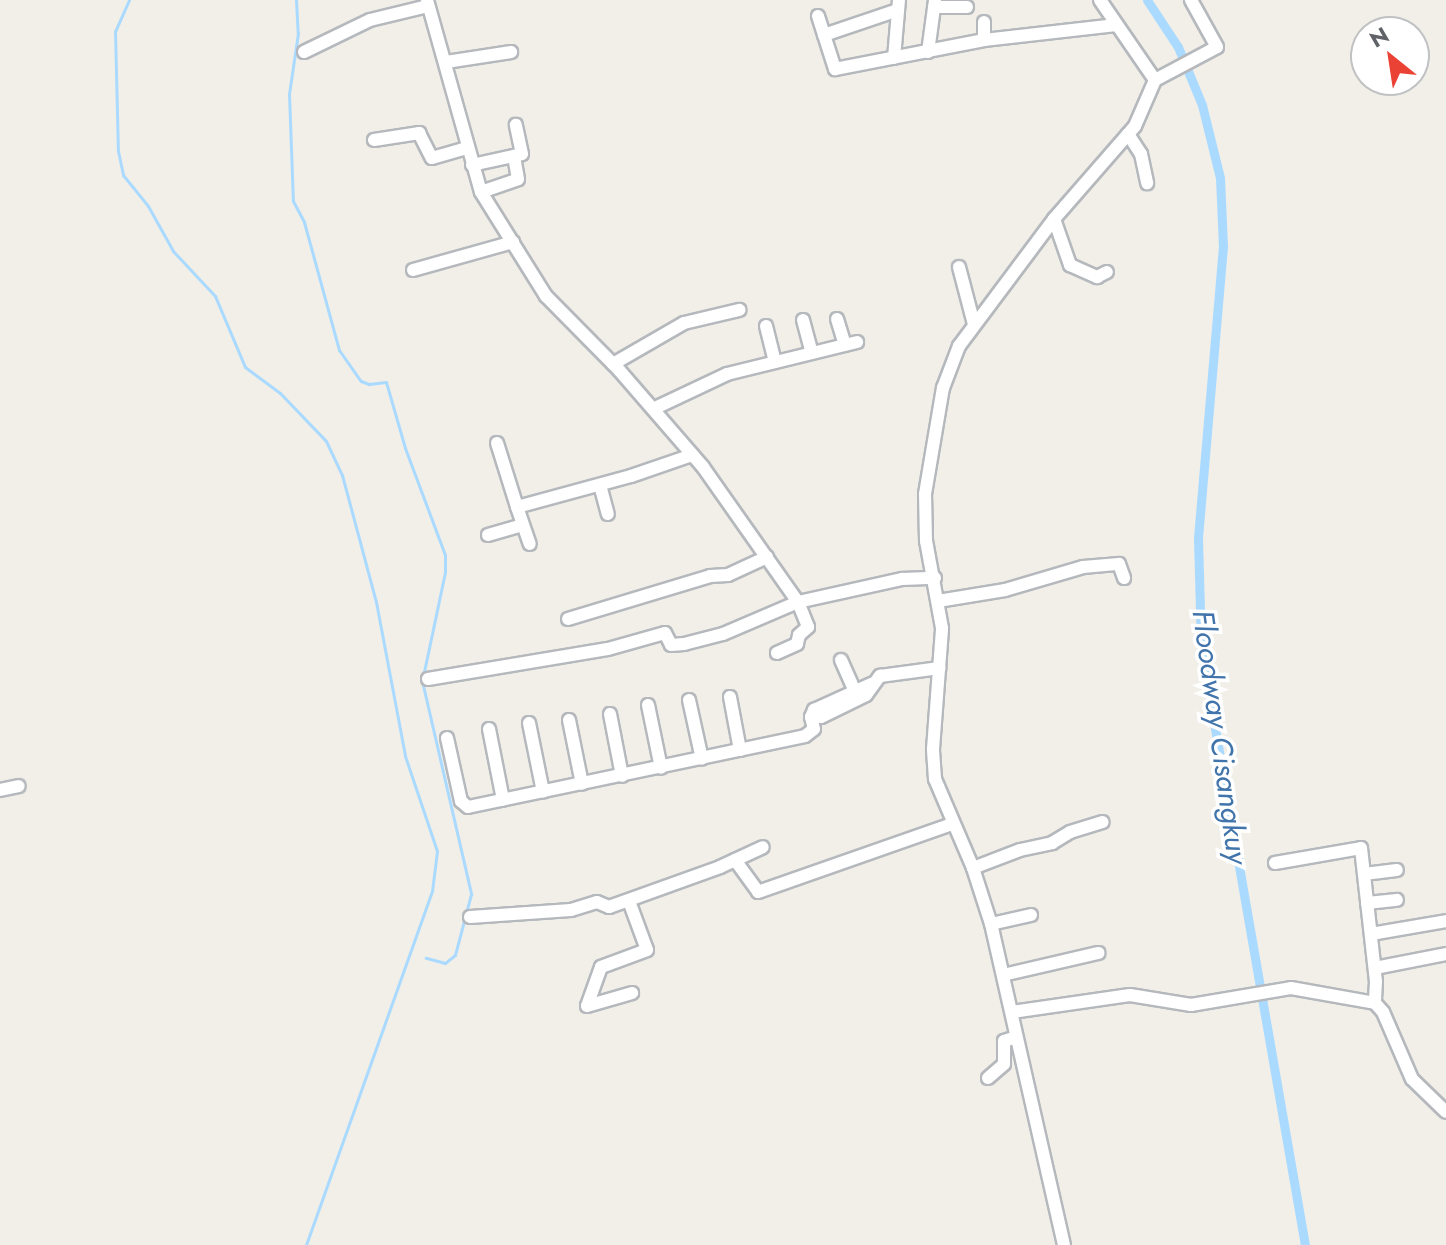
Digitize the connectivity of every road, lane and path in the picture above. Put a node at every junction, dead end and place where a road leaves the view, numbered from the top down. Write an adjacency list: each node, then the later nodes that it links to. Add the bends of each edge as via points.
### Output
1 (1100, 0): 9 (street)
2 (1191, 0): 17 (street, via 1217,47)
3 (428, 3): 12 (street, via 370,20); 16 (street)
4 (934, 3): 6 (street); 14 (street)
5 (898, 5): 10 (street); 15 (street)
6 (967, 7)
7 (818, 16): 10 (street)
8 (984, 22): 11 (street)
9 (1116, 25): 11 (street); 17 (street)
10 (824, 35): 15 (street, via 835,69)
11 (984, 40): 14 (street)
12 (304, 52)
13 (511, 52): 16 (street)
14 (928, 52): 15 (street)
15 (894, 58)
16 (446, 62): 21 (street)
17 (1158, 78): 19 (street)
18 (516, 125): 22 (street, via 523,151)
19 (1128, 134): 24 (street, via 1141,154); 26 (street)
20 (374, 140): 21 (street, via 419,133 432,158)
21 (468, 148): 23 (street)
22 (514, 156): 23 (street); 25 (street, via 518,179)
23 (472, 165): 25 (street)
24 (1147, 183)
25 (481, 192): 27 (street)
26 (1054, 219): 30 (street, via 1071,267 1098,278); 34 (street)
27 (513, 242): 29 (street); 38 (street, via 555,306)
28 (959, 267): 34 (street)
29 (413, 270)
30 (1107, 272)
31 (739, 310): 38 (street, via 684,323)
32 (837, 319): 36 (street, via 851,344)
33 (803, 320): 36 (street)
34 (974, 324): 49 (street, via 949,369 925,494 926,541)
35 (766, 326): 37 (street)
36 (812, 353): 37 (street)
37 (775, 362): 39 (street, via 702,383)
38 (613, 364): 39 (street)
39 (653, 409): 41 (street)
40 (497, 443): 43 (street)
41 (692, 455): 42 (street); 48 (street)
42 (600, 485): 43 (street); 44 (street)
43 (517, 507): 45 (street)
44 (608, 514)
45 (523, 525): 46 (street); 47 (street)
46 (488, 535)
47 (530, 544)
48 (767, 557): 52 (street); 53 (street, via 728,575)
49 (935, 578): 51 (street); 52 (street, via 902,579)
50 (1124, 578): 51 (street, via 1119,564 1083,567 1005,590)
51 (938, 601): 56 (street)
52 (798, 602): 54 (street, via 808,627 797,644); 57 (street, via 723,634 684,644 671,645 665,633 608,649)
53 (568, 619)
54 (777, 653)
55 (841, 660): 59 (street)
56 (939, 668): 58 (street, via 880,676); 79 (street, via 933,760)
57 (428, 679)
58 (871, 684): 59 (street); 64 (street, via 866,695)
59 (854, 689): 64 (street)
60 (730, 697): 69 (street)
61 (689, 700): 70 (street)
62 (648, 705): 71 (street)
63 (610, 714): 72 (street)
64 (811, 717): 69 (street, via 812,733)
65 (569, 720): 73 (street)
66 (529, 723): 76 (street)
67 (489, 729): 77 (street)
68 (447, 738): 77 (street, via 463,805)
69 (740, 750): 70 (street)
70 (702, 759): 71 (street)
71 (661, 768): 72 (street)
72 (622, 776): 73 (street)
73 (582, 784): 76 (street)
74 (19, 786): 75 (street)
75 (0, 790)
76 (543, 792): 77 (street)
77 (503, 800)
78 (1103, 822): 83 (street)
79 (952, 824): 81 (street, via 758,892); 83 (street)
80 (763, 847): 81 (street)
81 (735, 860): 87 (street)
82 (1275, 863): 85 (street, via 1361,848)
83 (973, 868): 92 (street)
84 (1397, 870): 85 (street)
85 (1364, 874): 88 (street)
86 (1397, 900): 88 (street)
87 (629, 901): 90 (street); 98 (street, via 647,950 601,967 587,1006)
88 (1367, 903): 93 (street)
89 (1031, 915): 92 (street)
90 (470, 917)
91 (1446, 921): 93 (street)
92 (991, 924): 97 (street)
93 (1371, 934): 96 (street)
94 (1098, 953): 97 (street)
95 (1446, 954): 96 (street)
96 (1375, 968): 99 (street)
97 (1003, 975): 100 (street)
98 (632, 993)
99 (1375, 1003): 100 (street, via 1291,988 1191,1005 1130,995); 103 (street, via 1412,1079)
100 (1012, 1012): 101 (street)
101 (1016, 1037): 102 (street, via 1004,1041 1004,1064); 104 (street)
102 (988, 1078)
103 (1446, 1112)
104 (1064, 1245)

